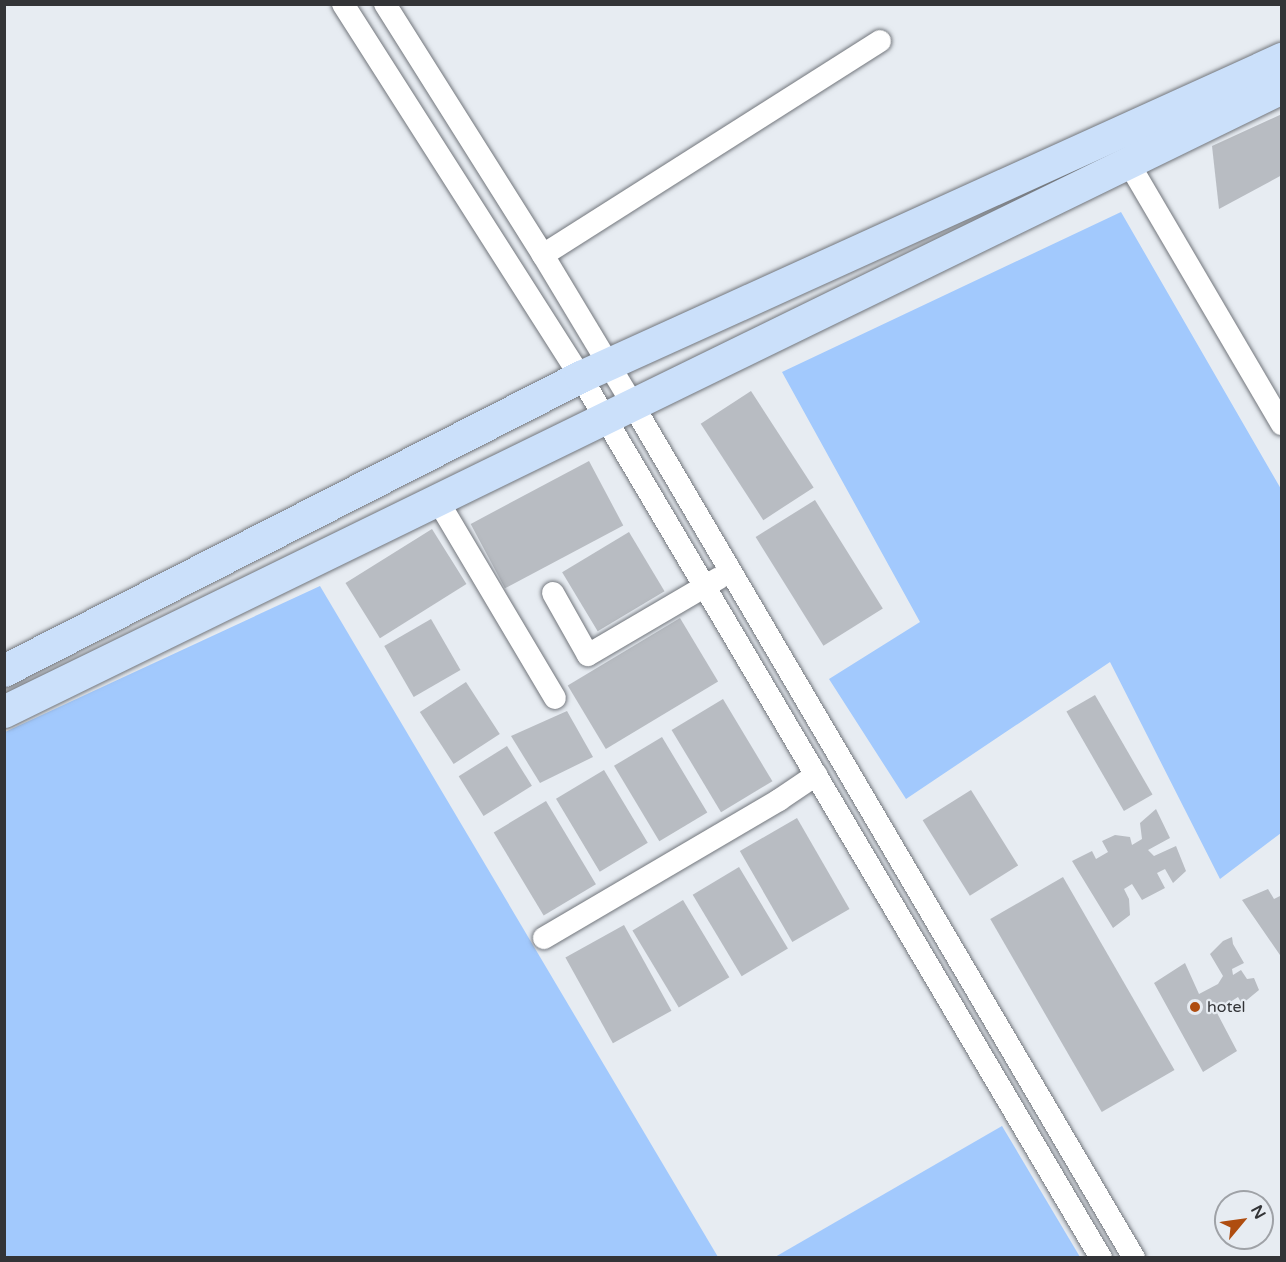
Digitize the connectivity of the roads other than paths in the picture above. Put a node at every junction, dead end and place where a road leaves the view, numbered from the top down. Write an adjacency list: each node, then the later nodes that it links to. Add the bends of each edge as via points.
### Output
1 (343, 4): 8 (street)
2 (385, 4): 7 (street)
3 (880, 41): 7 (street)
4 (1281, 59): 8 (street)
5 (1281, 88): 6 (street)
6 (1128, 162): 9 (street); 11 (street)
7 (543, 255): 8 (street)
8 (594, 371): 9 (street); 10 (street); 16 (street)
9 (633, 405): 10 (street); 13 (street)
10 (605, 420): 12 (street); 14 (street)
11 (1281, 424)
12 (438, 501): 17 (street); 18 (street)
13 (731, 571): 14 (street); 20 (street)
14 (706, 586): 15 (street, via 588,655); 19 (street)
15 (553, 593)
16 (4, 671)
17 (555, 698)
18 (4, 712)
19 (816, 775): 21 (street); 22 (street, via 779,801)
20 (865, 799): 21 (street); 23 (street)
21 (840, 814): 24 (street)
22 (544, 938)
23 (1041, 1100): 24 (street); 26 (street)
24 (1017, 1114): 25 (street)
25 (1101, 1257)
26 (1134, 1257)

